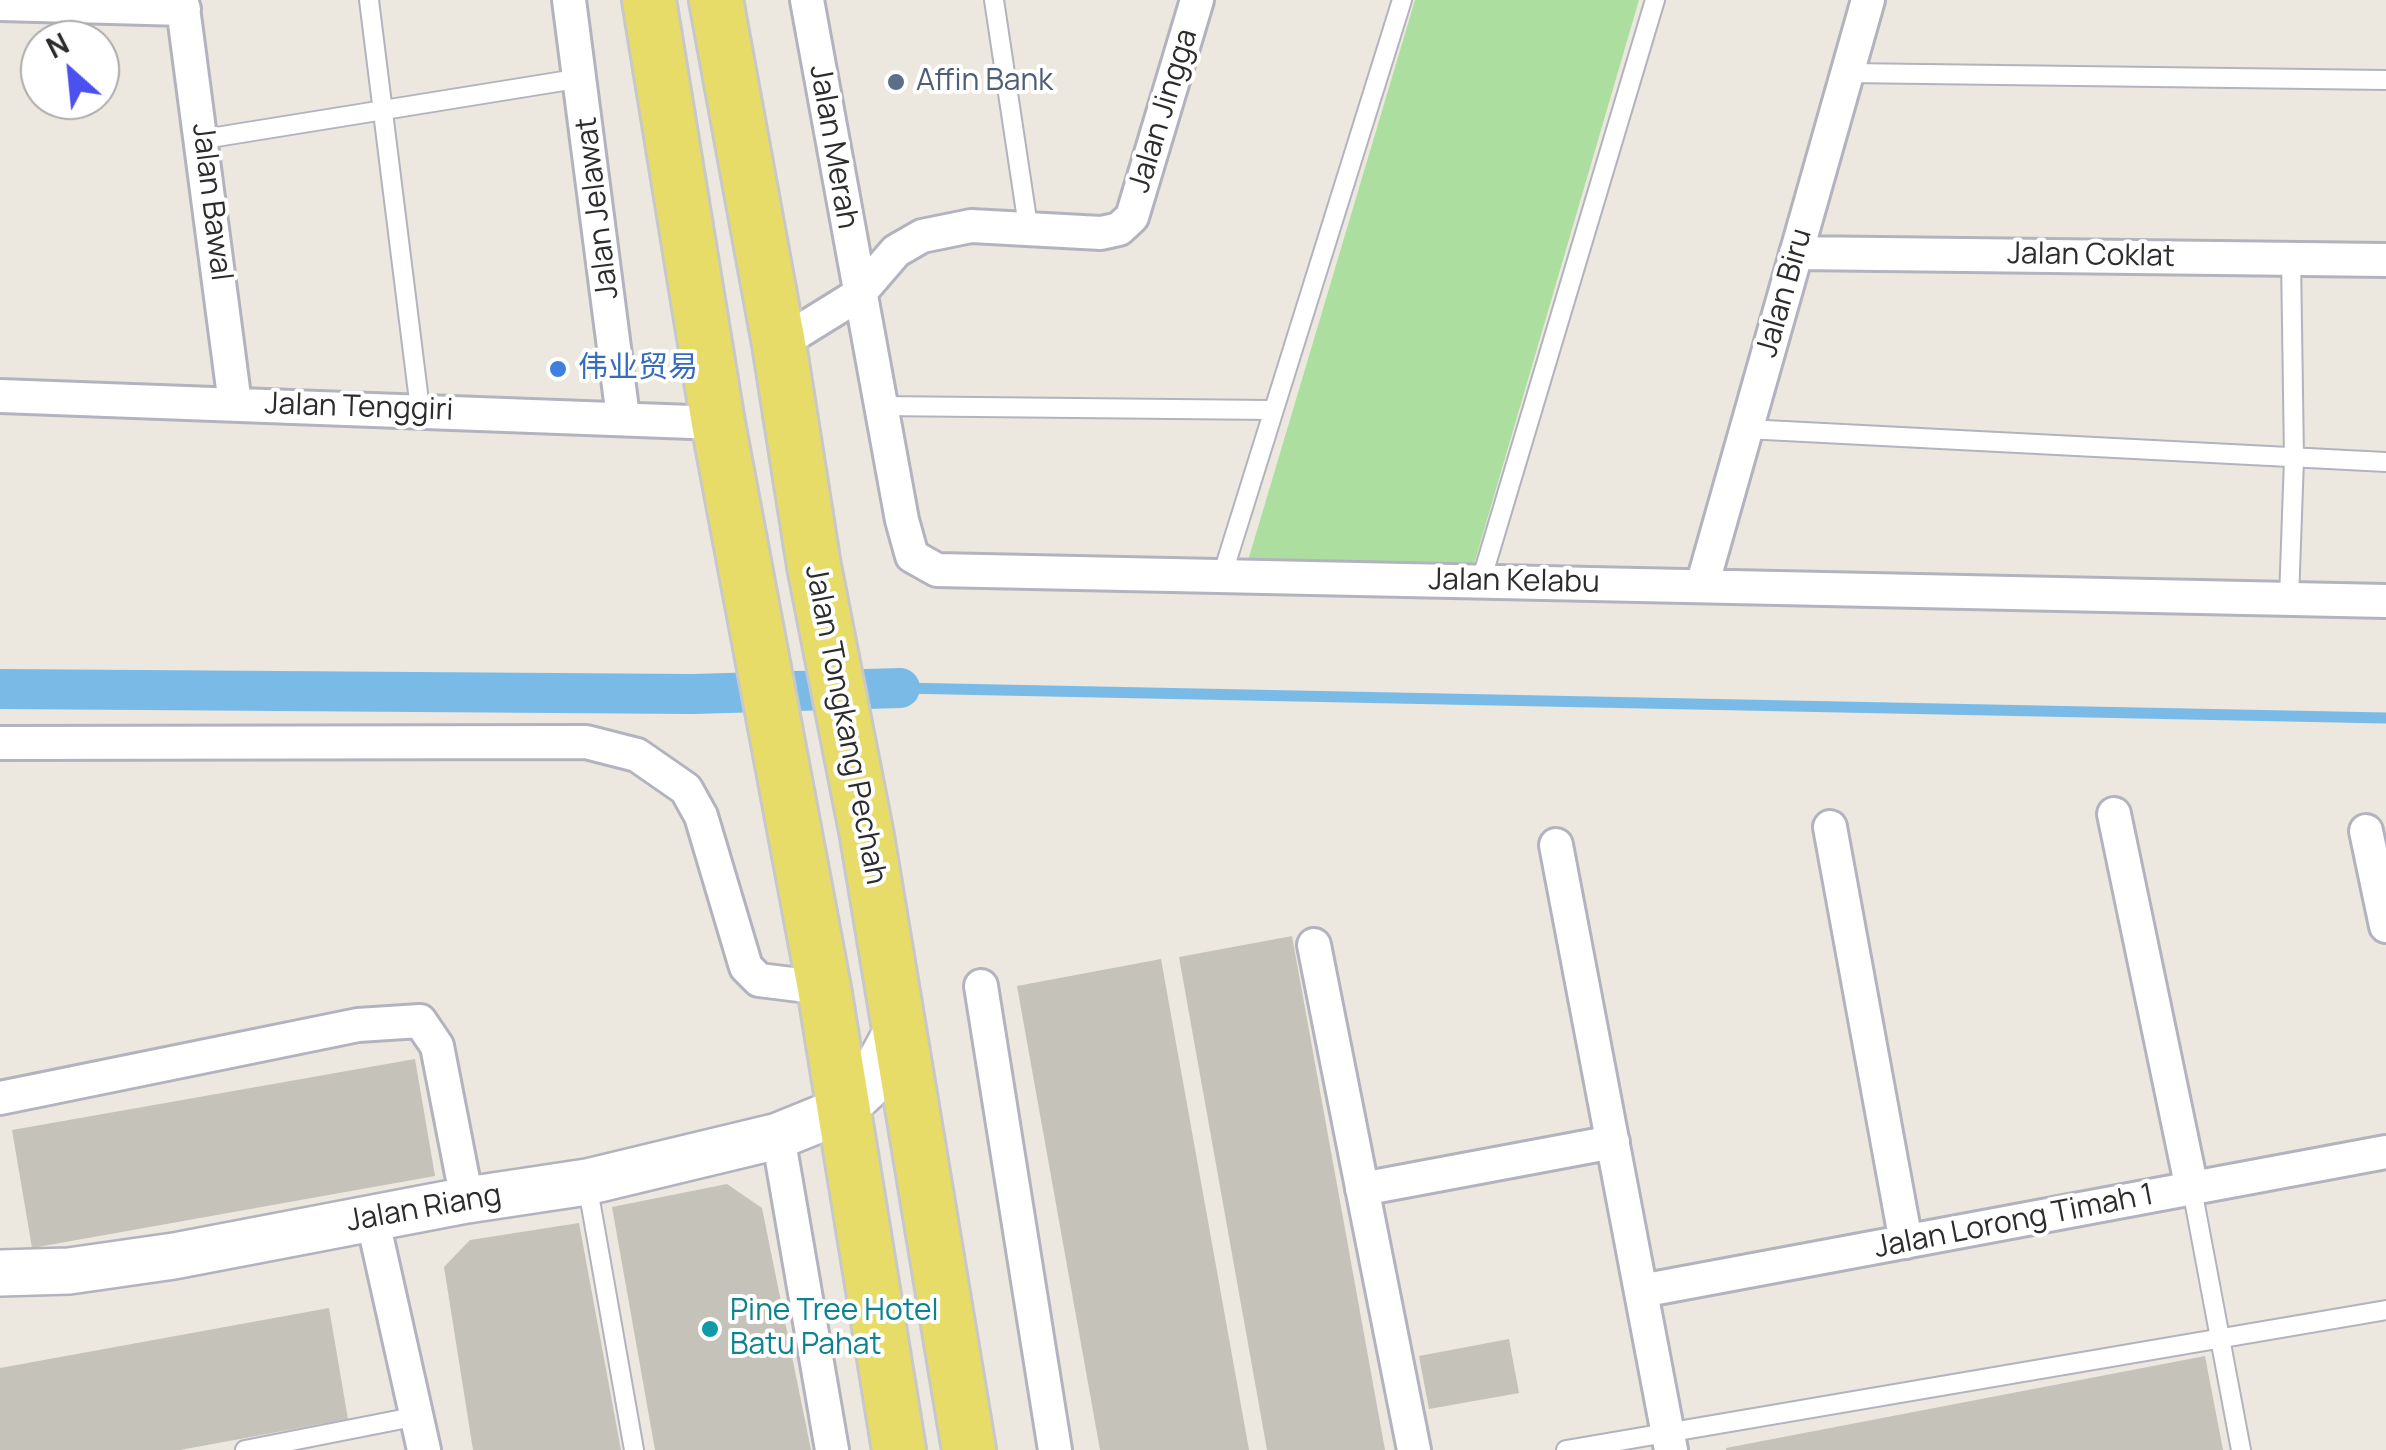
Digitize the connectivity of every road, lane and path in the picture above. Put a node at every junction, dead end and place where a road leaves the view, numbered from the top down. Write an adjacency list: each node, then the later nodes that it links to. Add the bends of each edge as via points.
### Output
1 (370, 0): 16 (lane)
2 (569, 0): 14 (street, Jalan Jelawat)
3 (649, 0): 30 (main road)
4 (716, 0): 23 (main road, Jalan Tongkang Pechah)
5 (807, 0): 22 (street, Jalan Merah)
6 (994, 0): 18 (lane)
7 (1197, 0): 18 (street, Jalan Jingga, via 1132,217 1119,229 1101,232)
8 (1402, 0): 28 (lane)
9 (1656, 0): 35 (lane)
10 (1868, 0): 13 (street, Jalan Biru)
11 (0, 4): 12 (street)
12 (183, 5): 17 (street, Jalan Bawal)
13 (1847, 73): 15 (lane); 19 (street, Jalan Biru)
14 (582, 78): 16 (lane); 29 (street, Jalan Jelawat)
15 (2386, 80)
16 (385, 110): 17 (lane); 27 (lane)
17 (204, 139): 25 (street, Jalan Bawal)
18 (1028, 226): 22 (street, Jalan Jingga, via 971,226 922,236 896,251)
19 (1796, 252): 20 (street, Jalan Coklat); 31 (street, Jalan Biru)
20 (2291, 258): 21 (street, Jalan Coklat); 32 (lane)
21 (2386, 260)
22 (858, 295): 23 (street, Jalan Jingga); 26 (street, Jalan Kelabu)
23 (779, 344): 48 (main road, Jalan Tongkang Pechah)
24 (0, 396): 25 (street, Jalan Tenggiri)
25 (236, 404): 27 (street, Jalan Tenggiri)
26 (879, 406): 28 (lane); 34 (street, Jalan Kelabu, via 912,556 937,570)
27 (420, 409): 29 (street, Jalan Tenggiri)
28 (1272, 410): 34 (lane)
29 (623, 417): 30 (street, Jalan Tenggiri)
30 (718, 423): 47 (main road)
31 (1746, 428): 32 (lane); 36 (street, Jalan Biru)
32 (2294, 460): 33 (lane); 37 (lane)
33 (2386, 462)
34 (1222, 576): 35 (street, Jalan Kelabu)
35 (1481, 581): 36 (street, Jalan Kelabu)
36 (1702, 586): 37 (street, Jalan Kelabu)
37 (2289, 599): 38 (street, Jalan Kelabu)
38 (2386, 601)
39 (0, 743): 47 (street, via 586,742 637,756 686,789 701,816 746,967 759,980)
40 (2114, 814): 55 (street)
41 (1830, 827): 59 (street)
42 (2366, 831): 44 (street)
43 (1556, 845): 52 (street)
44 (2386, 926)
45 (1314, 945): 56 (street)
46 (981, 986): 72 (street)
47 (824, 988): 50 (main road)
48 (900, 1026): 50 (street, via 866,1088); 71 (main road, Jalan Tongkang Pechah)
49 (0, 1098): 57 (street, via 358,1026 420,1020 437,1046)
50 (842, 1110): 51 (street, Jalan Riang); 70 (main road)
51 (778, 1136): 54 (street, Jalan Riang); 69 (street)
52 (1613, 1142): 56 (street); 61 (street)
53 (2386, 1152): 55 (street, Jalan Lorong Timah 1)
54 (587, 1182): 57 (street, Jalan Riang); 68 (lane)
55 (2192, 1188): 59 (street, Jalan Lorong Timah 1); 63 (lane)
56 (1362, 1189): 73 (street)
57 (467, 1200): 58 (street, Jalan Riang)
58 (372, 1217): 60 (street, Jalan Riang, via 174,1256); 64 (street)
59 (1906, 1242): 61 (street, Jalan Lorong Timah 1)
60 (0, 1273)
61 (1641, 1291): 65 (street)
62 (2386, 1310): 63 (lane)
63 (2220, 1340): 65 (lane); 75 (lane)
64 (418, 1416): 66 (lane); 67 (street)
65 (1669, 1441): 74 (lane)
66 (246, 1450)
67 (424, 1450)
68 (634, 1450)
69 (832, 1450)
70 (899, 1450)
71 (969, 1450)
72 (1056, 1450)
73 (1414, 1450)
74 (1566, 1450)
75 (2241, 1450)

